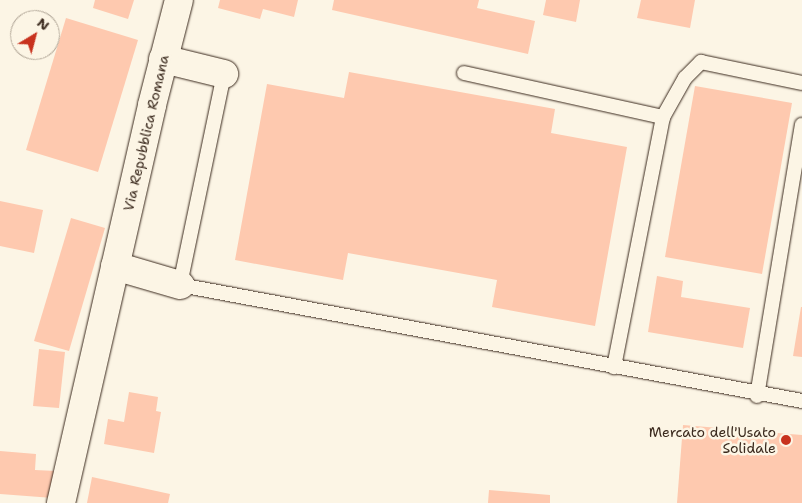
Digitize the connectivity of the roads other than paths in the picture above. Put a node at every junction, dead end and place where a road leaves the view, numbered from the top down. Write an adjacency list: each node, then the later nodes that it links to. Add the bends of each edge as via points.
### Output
1 (179, 0): 2 (street, Via Repubblica Romana)
2 (163, 59): 4 (street); 8 (street, Via Repubblica Romana)
3 (464, 73): 6 (lane)
4 (224, 74): 9 (lane)
5 (802, 83): 6 (lane, via 701,62 685,78)
6 (663, 117): 10 (lane)
7 (802, 125): 11 (lane)
8 (115, 266): 9 (street); 13 (street, Via Repubblica Romana)
9 (180, 285): 10 (lane)
10 (614, 367): 11 (lane)
11 (757, 396): 12 (lane)
12 (802, 402)
13 (61, 503)

